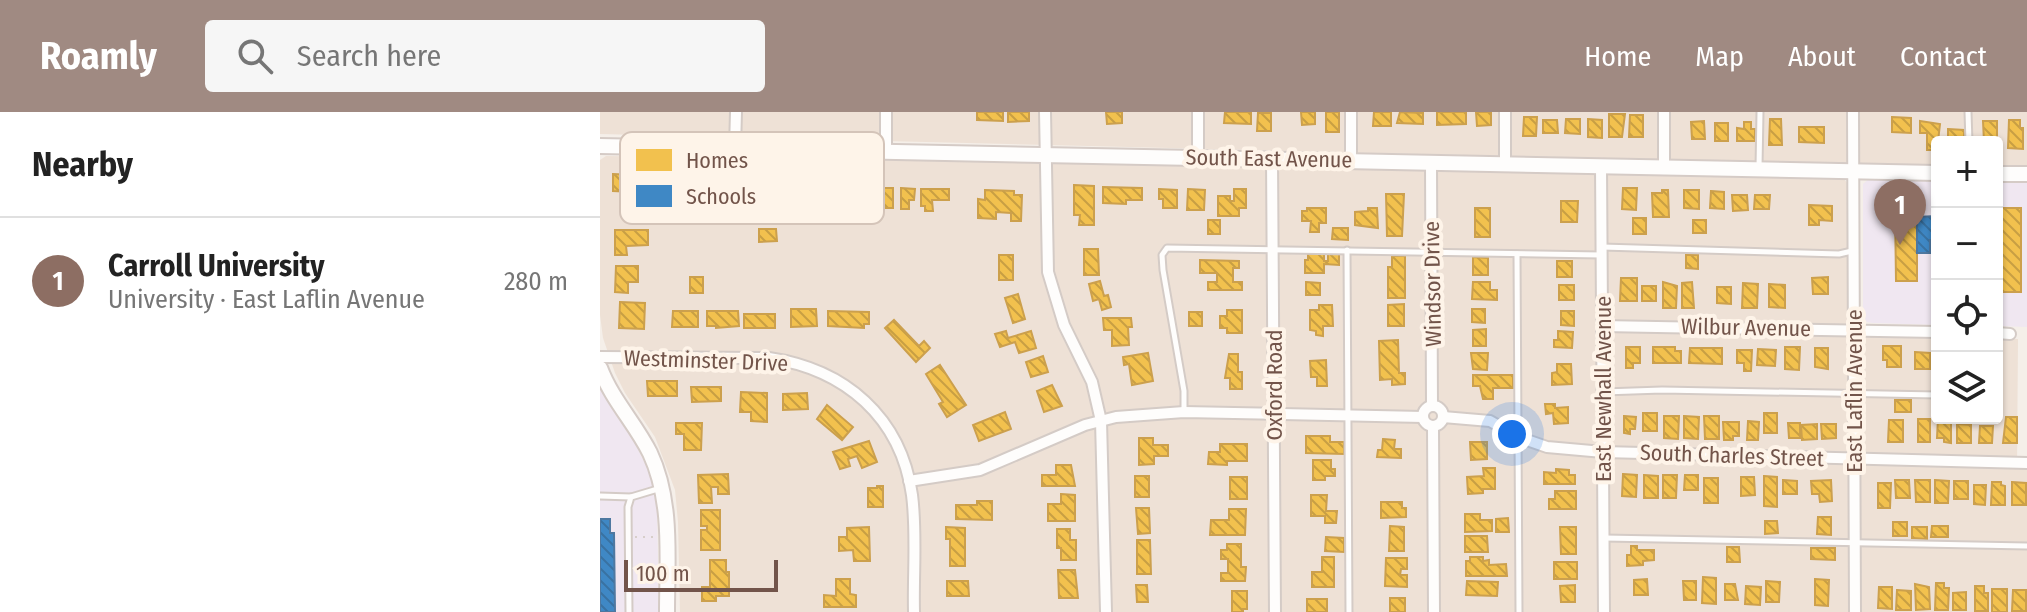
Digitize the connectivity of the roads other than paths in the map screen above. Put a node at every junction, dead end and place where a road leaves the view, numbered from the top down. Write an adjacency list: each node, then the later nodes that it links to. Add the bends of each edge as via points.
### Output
1 (736, 112): 11 (street)
2 (886, 112): 15 (street)
3 (1045, 112): 16 (street)
4 (1198, 112): 17 (street)
5 (1351, 112): 19 (street)
6 (1505, 112): 21 (street)
7 (1664, 112): 23 (street)
8 (1760, 112): 24 (lane)
9 (1853, 112): 25 (street, East Laflin Avenue)
10 (1968, 112): 12 (lane)
11 (735, 132)
12 (1969, 136)
13 (600, 146): 14 (main road, South East Avenue)
14 (620, 146)
15 (886, 151): 16 (main road, South East Avenue)
16 (1045, 153): 17 (main road, South East Avenue); 51 (street, via 1051,288 1092,382)
17 (1198, 156): 18 (main road, South East Avenue)
18 (1272, 158): 19 (main road, South East Avenue); 29 (street, Oxford Road)
19 (1351, 160): 20 (main road, South East Avenue)
20 (1431, 162): 21 (main road, South East Avenue); 33 (street, Windsor Drive)
21 (1505, 164): 22 (main road, South East Avenue)
22 (1601, 166): 23 (main road, South East Avenue); 32 (street, East Newhall Avenue)
23 (1664, 167): 24 (main road, South East Avenue)
24 (1759, 169): 25 (main road, South East Avenue)
25 (1853, 171): 26 (main road, South East Avenue); 31 (street, East Laflin Avenue)
26 (1931, 173)
27 (2003, 174): 28 (main road)
28 (2027, 174)
29 (1273, 249): 30 (lane); 46 (lane, via 1176,247 1163,252); 47 (street, Oxford Road)
30 (1347, 250): 33 (lane); 48 (lane)
31 (1854, 250): 32 (lane); 36 (street, East Laflin Avenue)
32 (1602, 251): 34 (lane); 35 (street, East Newhall Avenue)
33 (1432, 252): 34 (lane); 45 (street, Windsor Drive)
34 (1517, 254): 53 (lane)
35 (1602, 326): 36 (street, Wilbur Avenue); 42 (street, East Newhall Avenue)
36 (1854, 330): 37 (street, Wilbur Avenue); 43 (street, East Laflin Avenue)
37 (1931, 332)
38 (2003, 333): 39 (street)
39 (2010, 334)
40 (600, 357): 57 (street, Westminster Drive, via 769,358 821,372 862,398 881,419)
41 (600, 368): 58 (main road, via 644,442)
42 (1602, 392): 43 (lane); 54 (street, East Newhall Avenue)
43 (1854, 395): 44 (lane); 55 (street, East Laflin Avenue)
44 (1931, 395)
45 (1432, 406): 49 (street); 50 (street)
46 (1184, 412): 47 (street); 51 (street)
47 (1274, 414): 48 (street); 68 (street, Oxford Road)
48 (1348, 416): 49 (street); 69 (lane)
49 (1423, 417): 52 (street)
50 (1443, 417): 52 (street); 53 (street, South Charles Street, via 1490,421)
51 (1101, 421): 57 (street, via 980,470); 67 (street)
52 (1433, 427): 70 (street)
53 (1518, 437): 54 (street, South Charles Street, via 1547,447); 71 (lane)
54 (1603, 452): 55 (street, South Charles Street); 61 (street, East Newhall Avenue)
55 (1855, 459): 56 (street, South Charles Street); 62 (street, East Laflin Avenue)
56 (2027, 463)
57 (909, 481): 66 (street, Westminster Drive)
58 (662, 488): 60 (lane); 65 (main road)
59 (600, 496): 60 (lane)
60 (631, 497): 64 (lane)
61 (1603, 538): 62 (lane); 72 (street, East Newhall Avenue)
62 (1855, 542): 63 (lane); 73 (street, East Laflin Avenue)
63 (2027, 546)
64 (629, 612)
65 (667, 612)
66 (914, 612)
67 (1106, 612)
68 (1275, 612)
69 (1349, 612)
70 (1434, 612)
71 (1519, 612)
72 (1604, 612)
73 (1855, 612)

